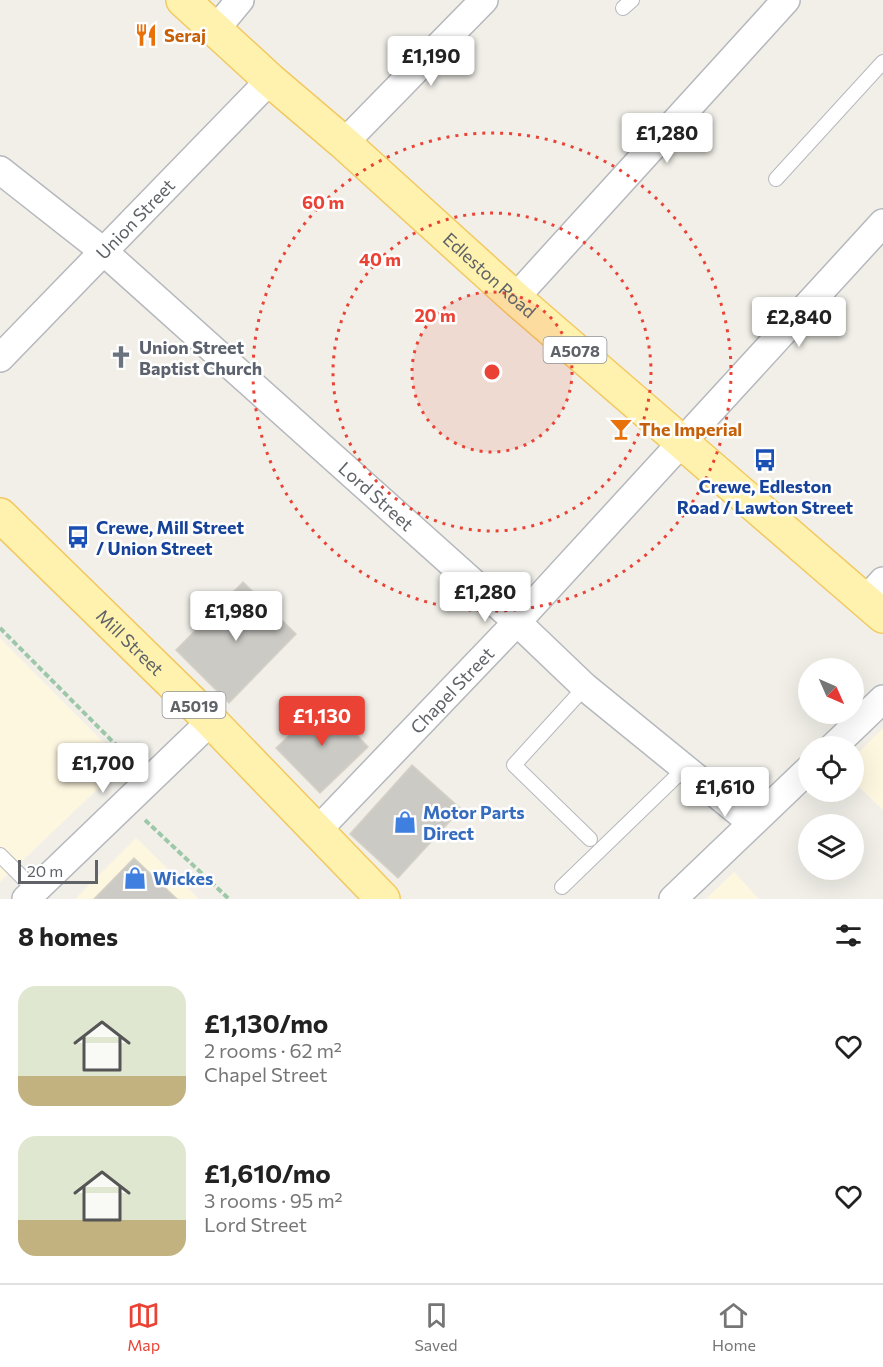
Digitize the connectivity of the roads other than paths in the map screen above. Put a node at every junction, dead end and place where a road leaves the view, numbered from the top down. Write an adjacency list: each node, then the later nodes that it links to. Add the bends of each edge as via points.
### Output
1 (183, 0): 5 (main road, Edleston Road / A5078)
2 (240, 0): 5 (street)
3 (484, 0): 8 (street)
4 (786, 0): 13 (street)
5 (216, 29): 7 (main road, Edleston Road / A5078)
6 (883, 62): 10 (lane)
7 (270, 80): 8 (main road, Edleston Road / A5078); 12 (street, Union Street)
8 (344, 143): 13 (main road, Edleston Road / A5078)
9 (0, 170): 12 (street, Lord Street)
10 (776, 179)
11 (883, 223): 15 (street, Chapel Street)
12 (103, 251): 14 (street, Union Street); 18 (street, Lord Street)
13 (515, 298): 15 (main road, Edleston Road / A5078)
14 (0, 358)
15 (682, 441): 17 (main road, Edleston Road / A5078); 18 (street, Chapel Street)
16 (0, 515): 21 (main road, Mill Street / A5019)
17 (877, 599)
18 (517, 622): 19 (street, Lord Street); 26 (street, Chapel Street)
19 (585, 687): 23 (street, Lord Street); 27 (lane, via 514,765)
20 (883, 699): 22 (street)
21 (211, 721): 26 (main road, Mill Street / A5019); 30 (street)
22 (844, 736)
23 (685, 768): 25 (street, Lord Street); 29 (lane)
24 (798, 780): 25 (street)
25 (752, 824): 32 (street)
26 (317, 831): 31 (main road, Mill Street / A5019)
27 (590, 839)
28 (0, 855): 30 (lane)
29 (561, 887)
30 (31, 895)
31 (383, 899)
32 (674, 899)

